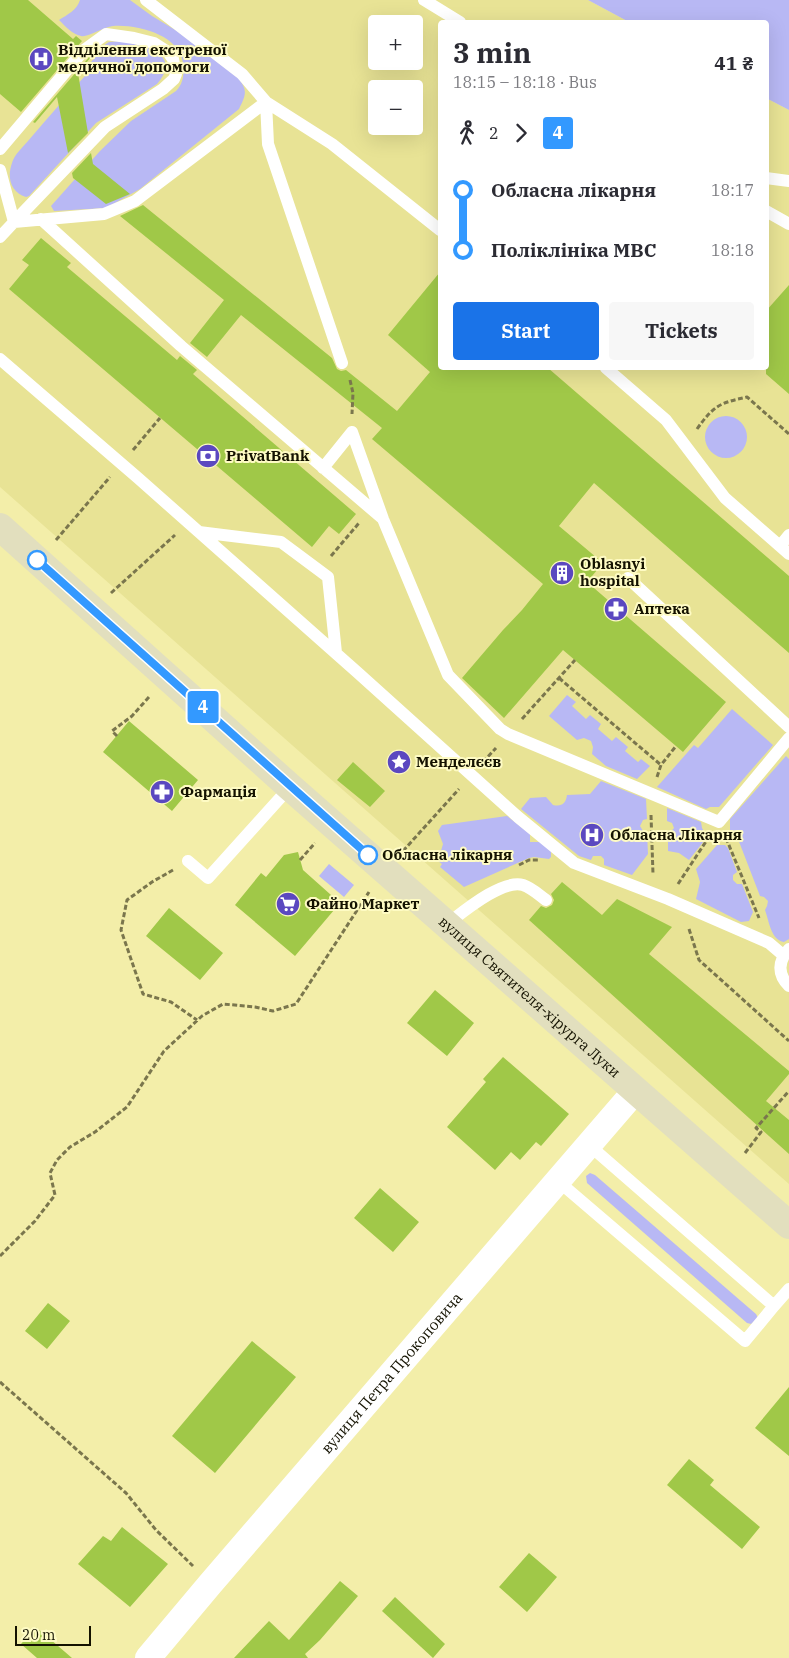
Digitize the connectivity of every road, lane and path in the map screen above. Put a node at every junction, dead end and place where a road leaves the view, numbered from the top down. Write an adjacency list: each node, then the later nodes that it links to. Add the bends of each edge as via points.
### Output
1 (146, 0): 4 (lane, via 242,74)
2 (424, 0): 3 (lane)
3 (457, 20)
4 (266, 102): 10 (lane, via 134,201 104,214); 13 (lane, via 332,144); 16 (lane, via 268,144)
5 (0, 150): 11 (lane, via 84,50 106,34 154,43 173,59 174,79 105,127)
6 (0, 170): 11 (lane)
7 (769, 178): 8 (lane)
8 (789, 181)
9 (769, 213): 12 (lane)
10 (41, 220): 11 (lane); 22 (lane)
11 (14, 222): 14 (lane)
12 (789, 224)
13 (438, 228)
14 (0, 237)
15 (0, 359): 26 (lane)
16 (342, 363): 19 (path, via 353,393)
17 (608, 370): 21 (lane, via 666,420)
18 (787, 430): 20 (path); 21 (path, via 748,397 721,403 707,414)
19 (352, 432): 22 (lane); 24 (lane)
20 (789, 434)
21 (686, 446): 28 (lane, via 725,498)
22 (323, 468): 23 (lane)
23 (371, 508): 24 (lane); 29 (path)
24 (383, 519): 37 (lane, via 448,675)
25 (0, 527): 43 (street, вулиця Святителя-хірурга Луки)
26 (194, 527): 29 (lane, via 281,542); 31 (path); 32 (lane)
27 (789, 535): 28 (lane)
28 (784, 550)
29 (319, 570): 32 (lane, via 328,577)
30 (628, 578): 36 (lane)
31 (108, 595)
32 (336, 653): 42 (lane)
33 (575, 660): 34 (path)
34 (559, 678): 37 (path); 41 (path)
35 (149, 696): 38 (path, via 112,732)
36 (789, 727)
37 (508, 734): 42 (path); 44 (lane)
38 (117, 736)
39 (789, 738): 45 (lane)
40 (676, 746): 41 (path)
41 (661, 765): 44 (path)
42 (472, 775): 47 (path); 51 (lane, via 574,862)
43 (290, 787): 49 (lane, via 208,878); 55 (street, вулиця Святителя-хірурга Луки)
44 (650, 794): 45 (lane); 51 (path)
45 (719, 822): 52 (path); 56 (path)
46 (314, 843): 48 (path)
47 (400, 854)
48 (300, 860)
49 (188, 861): 59 (path, via 127,900 121,930 143,994 171,1002)
50 (369, 891): 59 (path, via 296,1004 273,1011 223,1004)
51 (654, 894): 52 (lane)
52 (668, 899): 54 (lane)
53 (546, 900): 55 (lane, via 526,887 512,885 485,897)
54 (682, 905): 56 (lane); 60 (path, via 699,960)
55 (447, 924): 61 (street, вулиця Святителя-хірурга Луки)
56 (769, 943): 57 (lane)
57 (786, 952): 58 (lane, via 781,976)
58 (789, 986)
59 (197, 1020): 67 (path, via 164,1050 127,1107 70,1147 57,1160 50,1173 55,1195 35,1221)
60 (789, 1041)
61 (636, 1090): 63 (street, вулиця Петра Прокоповича); 66 (street, вулиця Святителя-хірурга Луки)
62 (789, 1091): 64 (path, via 756,1128 761,1132)
63 (589, 1145): 65 (street, вулиця Петра Прокоповича); 69 (lane)
64 (743, 1155)
65 (558, 1181): 69 (lane, via 744,1341); 71 (street, вулиця Петра Прокоповича)
66 (789, 1225)
67 (0, 1256)
68 (789, 1289): 69 (lane)
69 (774, 1306)
70 (0, 1382): 71 (path, via 126,1493 156,1530)
71 (211, 1583): 72 (street, вулиця Петра Прокоповича)
72 (148, 1658)

